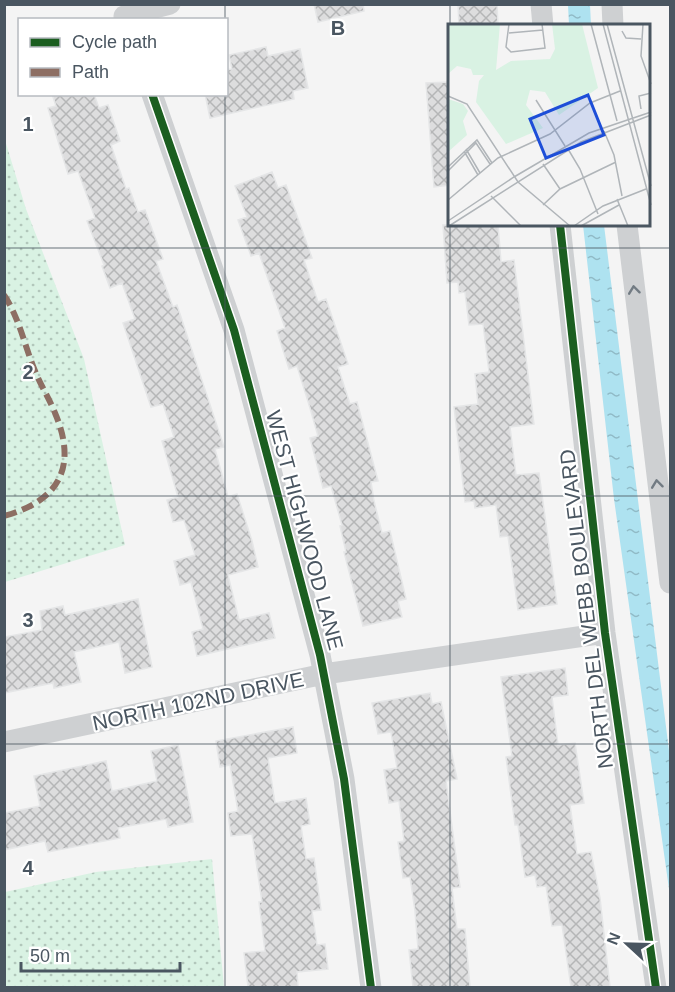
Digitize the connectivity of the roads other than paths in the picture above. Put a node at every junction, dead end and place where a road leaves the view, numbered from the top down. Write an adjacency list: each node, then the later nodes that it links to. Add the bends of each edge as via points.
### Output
1 (170, 4): 4 (street)
2 (541, 4): 5 (street)
3 (612, 4): 6 (street)
4 (124, 13)
5 (543, 24)
6 (613, 24)
7 (153, 96): 12 (street, WEST HIGHWOOD LANE, via 234,330)
8 (560, 226): 11 (street, NORTH DEL WEBB BOULEVARD)
9 (627, 226): 10 (street, one-way to 9)
10 (670, 583)
11 (605, 633): 12 (street, NORTH 102ND DRIVE); 15 (street, NORTH DEL WEBB BOULEVARD)
12 (324, 674): 13 (street, NORTH 102ND DRIVE); 14 (street, WEST HIGHWOOD LANE, via 350,819)
13 (4, 742)
14 (371, 987)
15 (656, 987)

